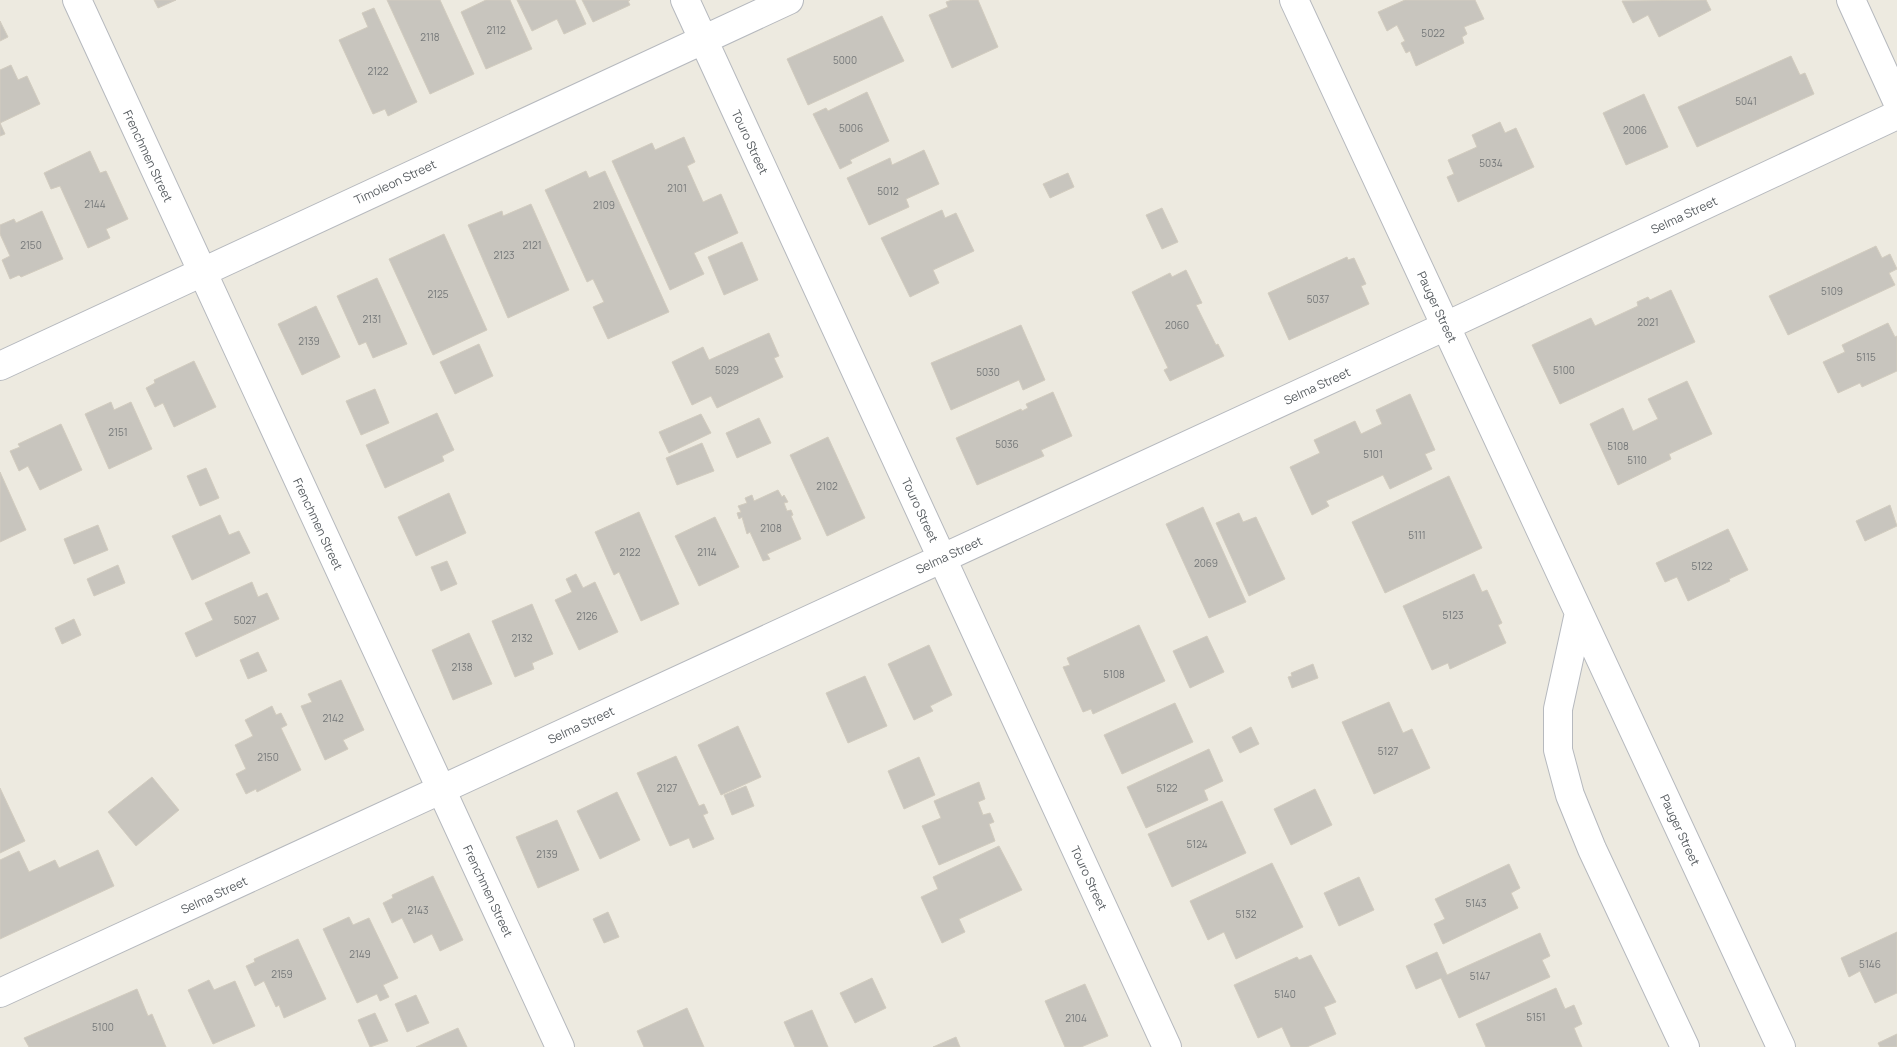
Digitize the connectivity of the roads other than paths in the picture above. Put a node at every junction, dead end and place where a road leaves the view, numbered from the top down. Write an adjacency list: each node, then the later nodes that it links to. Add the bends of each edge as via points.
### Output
1 (77, 0): 9 (street, Frenchmen Street)
2 (685, 0): 6 (street, Touro Street)
3 (790, 0): 6 (street, Timoleon Street)
4 (1294, 0): 10 (street, Pauger Street)
5 (1850, 0): 7 (street)
6 (703, 40): 9 (street, Timoleon Street); 12 (street, Touro Street)
7 (1897, 101)
8 (1897, 115): 10 (street, Selma Street)
9 (201, 272): 11 (street, Timoleon Street); 14 (street, Frenchmen Street)
10 (1446, 326): 12 (street, Selma Street); 13 (street, Pauger Street)
11 (0, 366)
12 (942, 558): 14 (street, Selma Street); 17 (street, Touro Street)
13 (1580, 613): 18 (street, via 1558,709 1558,750 1570,795 1592,848); 19 (street, Pauger Street)
14 (441, 790): 15 (street, Selma Street); 16 (street, Frenchmen Street)
15 (0, 993)
16 (560, 1047)
17 (1167, 1047)
18 (1685, 1047)
19 (1781, 1047)

